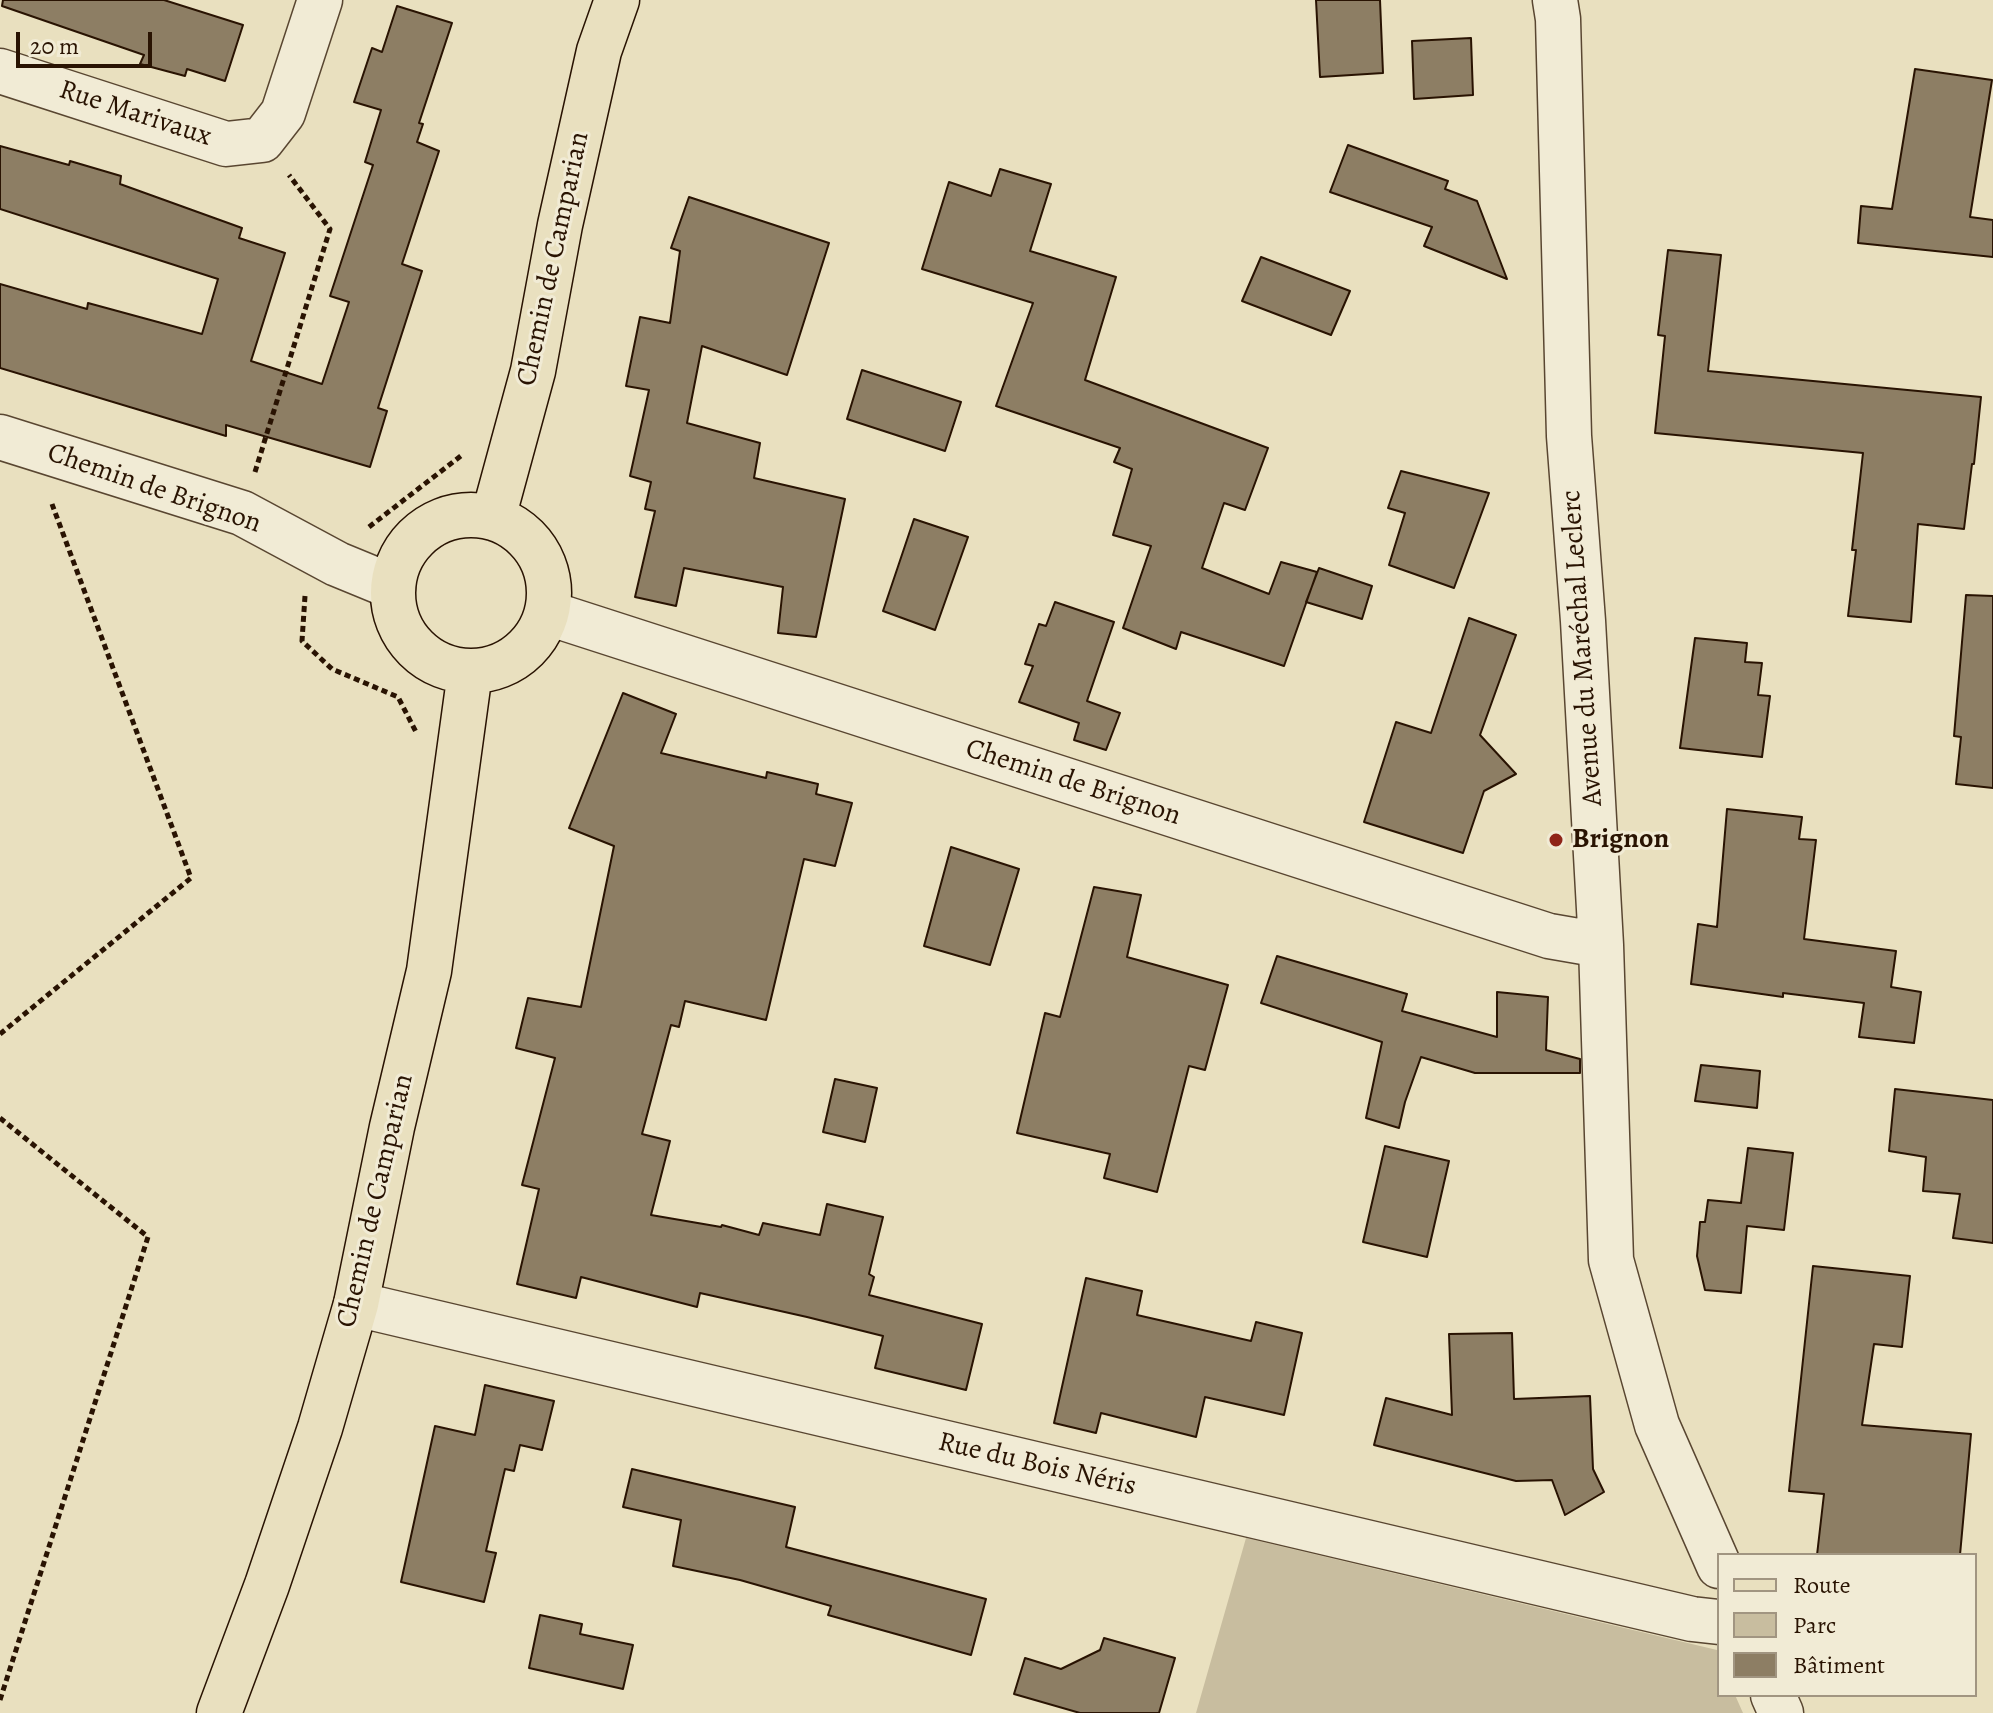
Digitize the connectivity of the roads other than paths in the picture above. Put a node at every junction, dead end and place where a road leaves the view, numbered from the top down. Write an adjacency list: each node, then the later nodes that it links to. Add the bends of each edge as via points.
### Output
1 (320, 0): 4 (street, Rue Marivaux, via 283,113 262,140 226,144)
2 (617, 0): 6 (main road, Chemin de Camparian, via 599,51 533,371)
3 (1555, 0): 10 (street, Avenue du Maréchal Leclerc, via 1569,436)
4 (0, 71)
5 (0, 437): 7 (street, Chemin de Brignon, via 242,513)
6 (493, 518): 7 (main road, via 471,514 427,528 409,544); 8 (main road, via 515,528 545,565)
7 (393, 587): 9 (main road, via 395,612 405,636 422,655 444,668)
8 (548, 613): 9 (main road, via 519,656 496,669); 10 (street, Chemin de Brignon, via 1534,931)
9 (470, 672): 11 (main road, Chemin de Camparian, via 429,971)
10 (1601, 945): 12 (street, Avenue du Maréchal Leclerc, via 1611,1260 1657,1425)
11 (356, 1304): 13 (street, Rue du Bois Néris); 14 (main road, Chemin de Camparian, via 311,1457)
12 (1717, 1561)
13 (1717, 1622)
14 (219, 1713)

